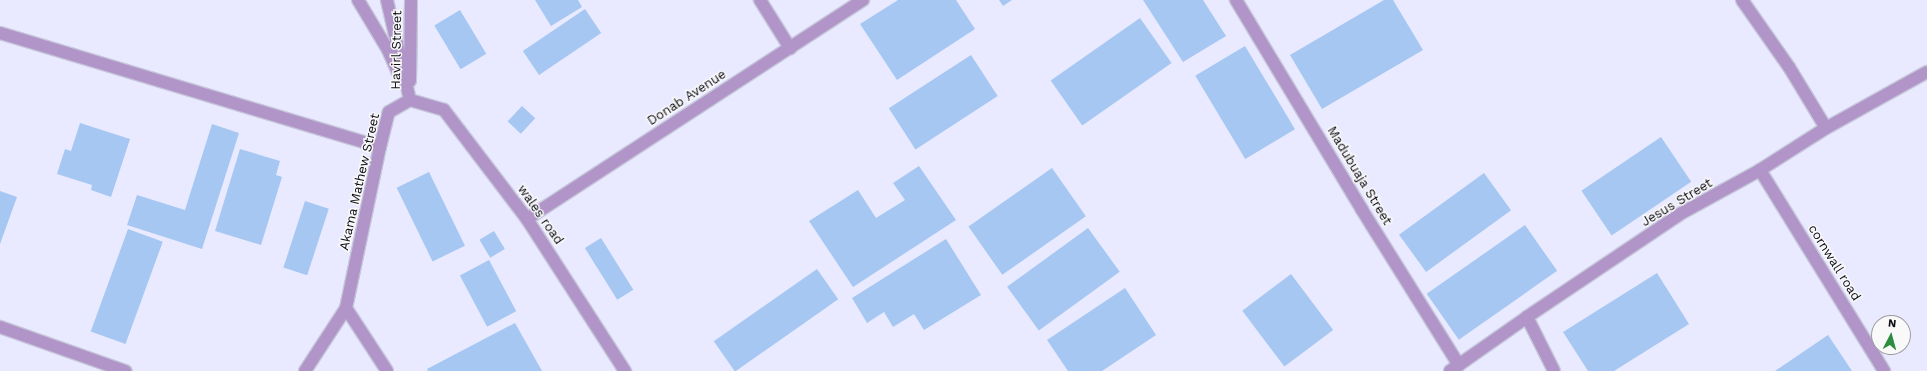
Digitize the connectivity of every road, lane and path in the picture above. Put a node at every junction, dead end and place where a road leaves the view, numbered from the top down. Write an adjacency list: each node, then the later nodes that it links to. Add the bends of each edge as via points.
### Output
1 (358, 0): 11 (street, via 388,50)
2 (387, 0): 11 (street)
3 (411, 0): 11 (street, Havirl Street)
4 (760, 0): 9 (street)
5 (863, 0): 9 (street, Donab Avenue)
6 (1236, 0): 19 (street, Madubuaja Street)
7 (1742, 0): 12 (street, via 1789,66)
8 (0, 33): 13 (street)
9 (790, 48): 15 (street, Donab Avenue)
10 (1927, 72): 12 (street, Jesus Street)
11 (410, 100): 13 (street, Akama Mathew Street, via 389,112); 15 (street, wales road, via 444,110)
12 (1826, 128): 14 (street, Jesus Street)
13 (380, 147): 16 (street, Akama Mathew Street)
14 (1760, 170): 17 (street, Jesus Street, via 1680,214); 25 (street, cornwall road)
15 (527, 219): 23 (street, wales road)
16 (346, 308): 21 (street, Akama Mathew Street); 22 (street)
17 (1527, 317): 19 (street, Jesus Street); 24 (street)
18 (0, 327): 20 (street)
19 (1454, 368)
20 (125, 371)
21 (305, 371)
22 (387, 371)
23 (625, 371)
24 (1554, 371)
25 (1884, 371)

